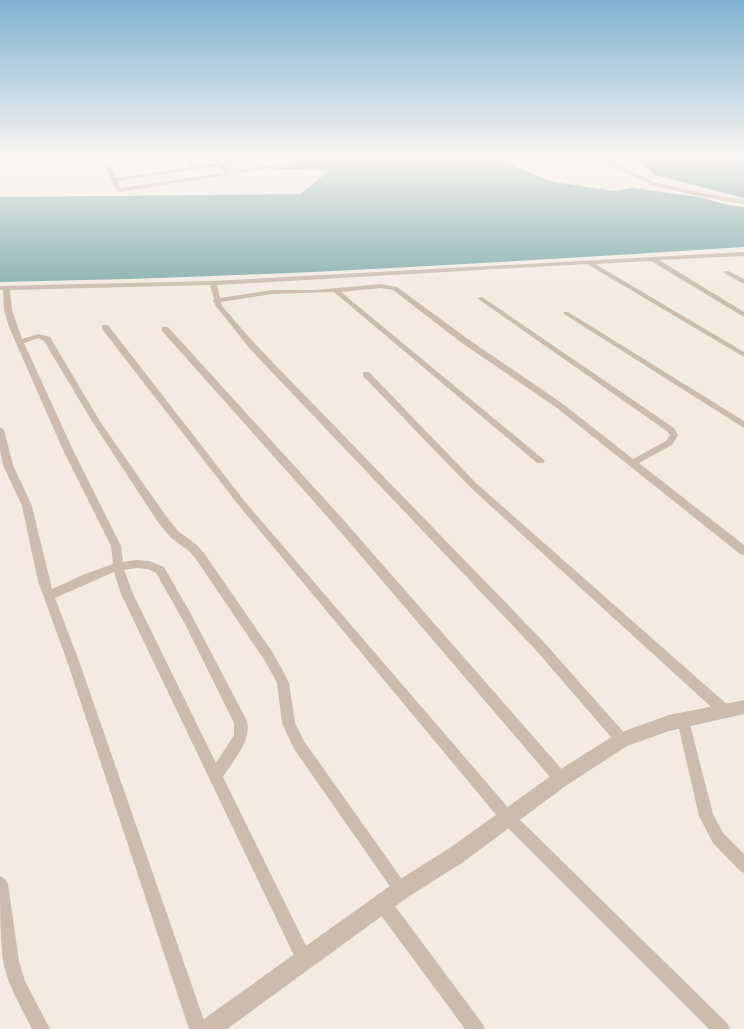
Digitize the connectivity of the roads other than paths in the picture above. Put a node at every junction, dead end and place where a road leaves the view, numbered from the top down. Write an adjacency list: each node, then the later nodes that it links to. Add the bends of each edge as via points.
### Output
1 (744, 254): 2 (street)
2 (651, 258): 3 (street); 12 (street)
3 (587, 262): 6 (street); 16 (street)
4 (726, 272): 5 (street)
5 (744, 282)
6 (213, 283): 7 (street); 10 (street)
7 (3, 288): 15 (street)
8 (336, 290): 10 (street, via 262,293); 20 (street); 21 (street, via 381,286 399,290 464,341 560,406)
9 (480, 298): 21 (street, via 671,430 674,435 669,443)
10 (216, 301): 28 (street, via 253,347 538,644)
11 (566, 313): 18 (street)
12 (744, 315)
13 (105, 327): 31 (street, via 243,505)
14 (165, 329): 30 (street)
15 (20, 342): 23 (street, via 116,546); 34 (street, via 39,336 48,339 97,423 162,519 200,556 279,675 289,723 299,745)
16 (744, 354)
17 (366, 374): 26 (street, via 473,485)
18 (744, 425)
19 (0, 430): 24 (street, via 8,465 27,506)
20 (540, 461)
21 (632, 463): 22 (street)
22 (744, 551)
23 (118, 566): 24 (street); 29 (street, via 127,594); 29 (street, via 146,563 160,570 235,709 241,736)
24 (48, 596): 38 (street)
25 (744, 707): 26 (street)
26 (725, 712): 27 (street)
27 (683, 720): 28 (street); 32 (street, via 706,816 718,838)
28 (622, 740): 30 (street)
29 (216, 776): 36 (street)
30 (561, 780): 31 (street)
31 (507, 818): 34 (street); 41 (street)
32 (744, 866)
33 (0, 884): 37 (street, via 13,969)
34 (402, 890): 35 (street)
35 (383, 904): 36 (street); 40 (street)
36 (306, 960): 39 (street)
37 (41, 1029)
38 (198, 1029)
39 (209, 1029)
40 (476, 1029)
41 (721, 1029)

